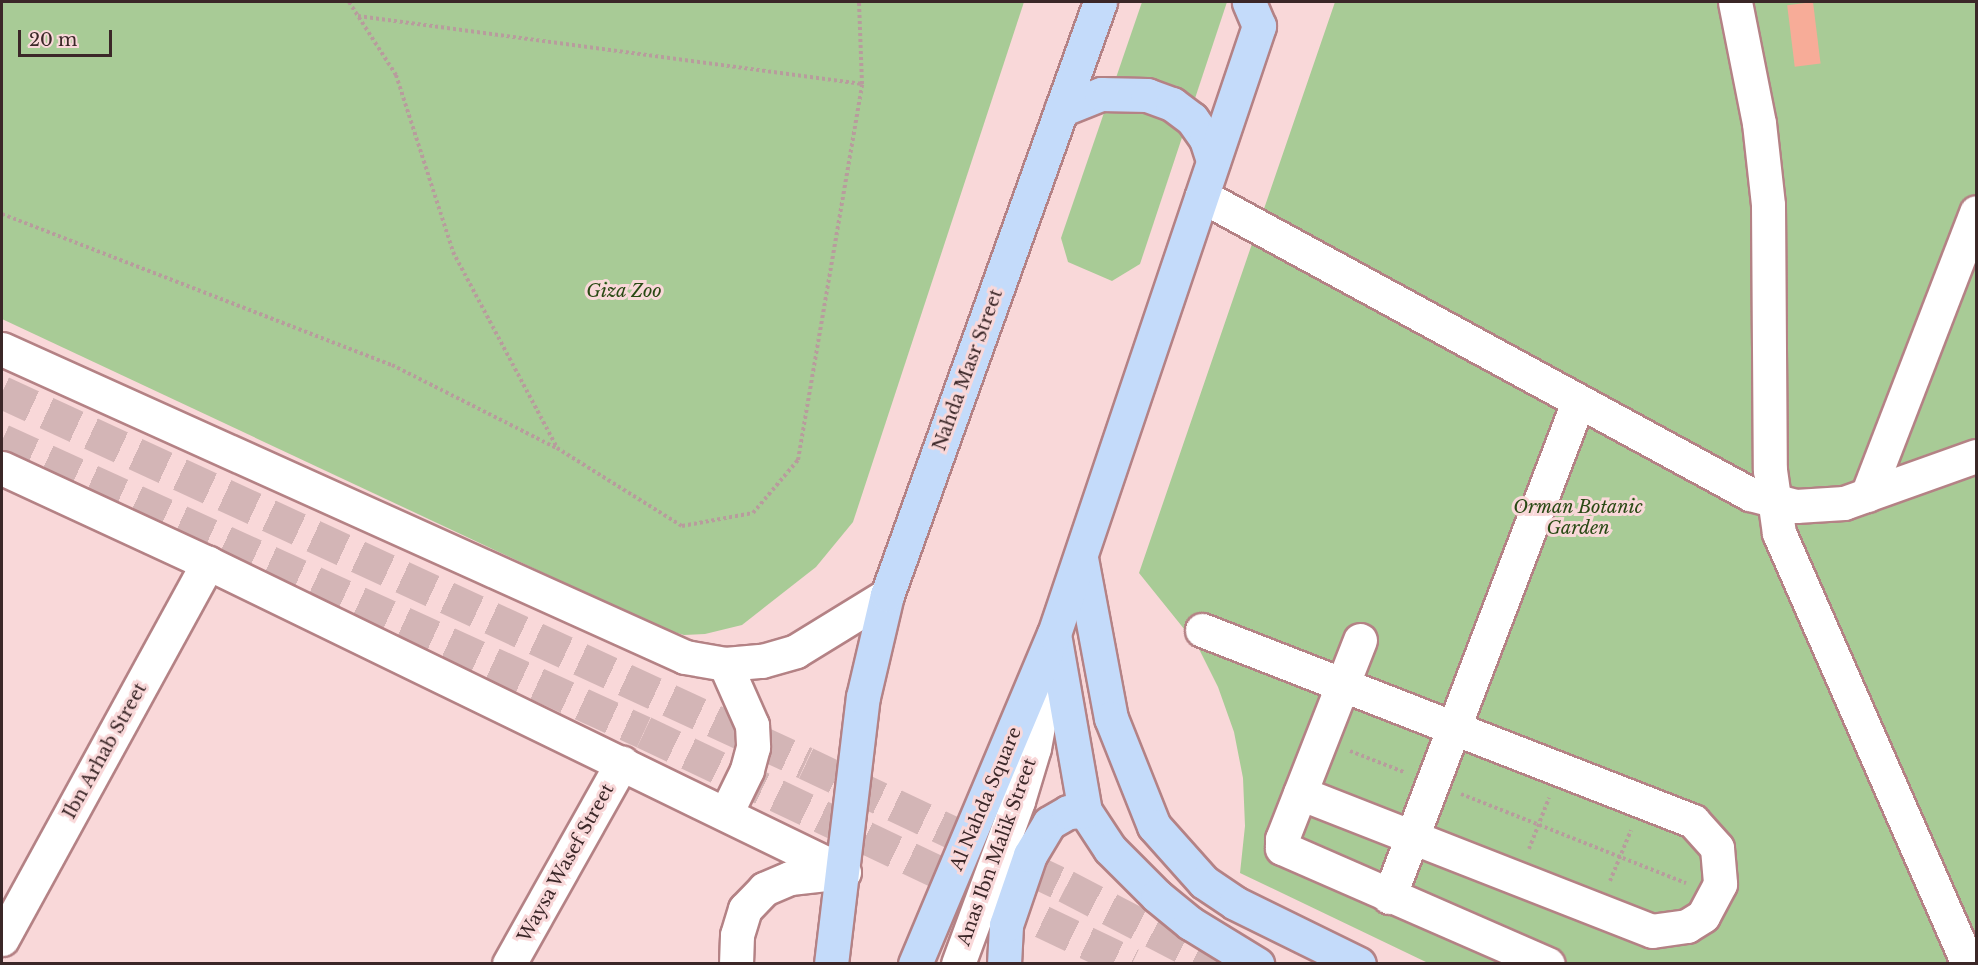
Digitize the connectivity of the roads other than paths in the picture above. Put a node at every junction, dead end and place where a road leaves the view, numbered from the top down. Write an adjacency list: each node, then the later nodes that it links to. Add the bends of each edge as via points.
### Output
1 (1100, 2): 4 (main road, Nahda Masr Street)
2 (1249, 2): 5 (main road, via 1259,26)
3 (1735, 2): 13 (street, via 1759,123 1768,205)
4 (1061, 110): 5 (main road, via 1101,94 1147,95 1172,104 1192,119 1206,139); 16 (main road, Nahda Masr Street)
5 (1214, 161): 6 (main road)
6 (1202, 196): 9 (street); 14 (main road)
7 (1977, 212): 12 (street)
8 (2, 349): 20 (street, via 685,657)
9 (1578, 402): 13 (street, via 1730,484); 22 (street)
10 (1977, 456): 12 (street)
11 (2, 468): 15 (street)
12 (1867, 495): 13 (street, via 1821,506)
13 (1773, 502): 40 (street, via 1790,562)
14 (1081, 556): 18 (main road); 38 (main road, via 1111,718 1154,826 1204,882 1235,903)
15 (208, 563): 23 (street); 30 (street, Ibn Arhab Street)
16 (887, 595): 20 (street, via 796,651 762,661); 28 (main road, Nahda Masr Street, via 856,744)
17 (1202, 630): 21 (street)
18 (1054, 634): 25 (main road); 34 (main road, Al Nahda Square); 35 (street, Anas Ibn Malik Street, via 1034,748)
19 (1360, 640): 21 (street)
20 (725, 664): 26 (street, via 752,725 753,747 747,770)
21 (1342, 684): 22 (street); 24 (street)
22 (1454, 728): 27 (street); 27 (street, via 1694,821 1707,833 1721,866 1717,893 1702,916 1687,926 1670,932 1652,931)
23 (622, 763): 26 (street); 31 (street, Waysa Wasef Street)
24 (1300, 793): 27 (street); 29 (street, via 1282,839 1284,852)
25 (1085, 811): 36 (main road, via 1068,812 1049,823 1030,855 1006,925); 37 (main road, via 1110,849 1157,896 1190,923)
26 (726, 813): 28 (street)
27 (1412, 837): 29 (street)
28 (844, 872): 32 (street, via 790,878 764,889 745,909 737,935); 33 (main road)
29 (1389, 897): 39 (street)
30 (2, 939)
31 (509, 963)
32 (736, 963)
33 (831, 963)
34 (915, 963)
35 (958, 963)
36 (1004, 963)
37 (1257, 963)
38 (1359, 963)
39 (1548, 963)
40 (1968, 963)

